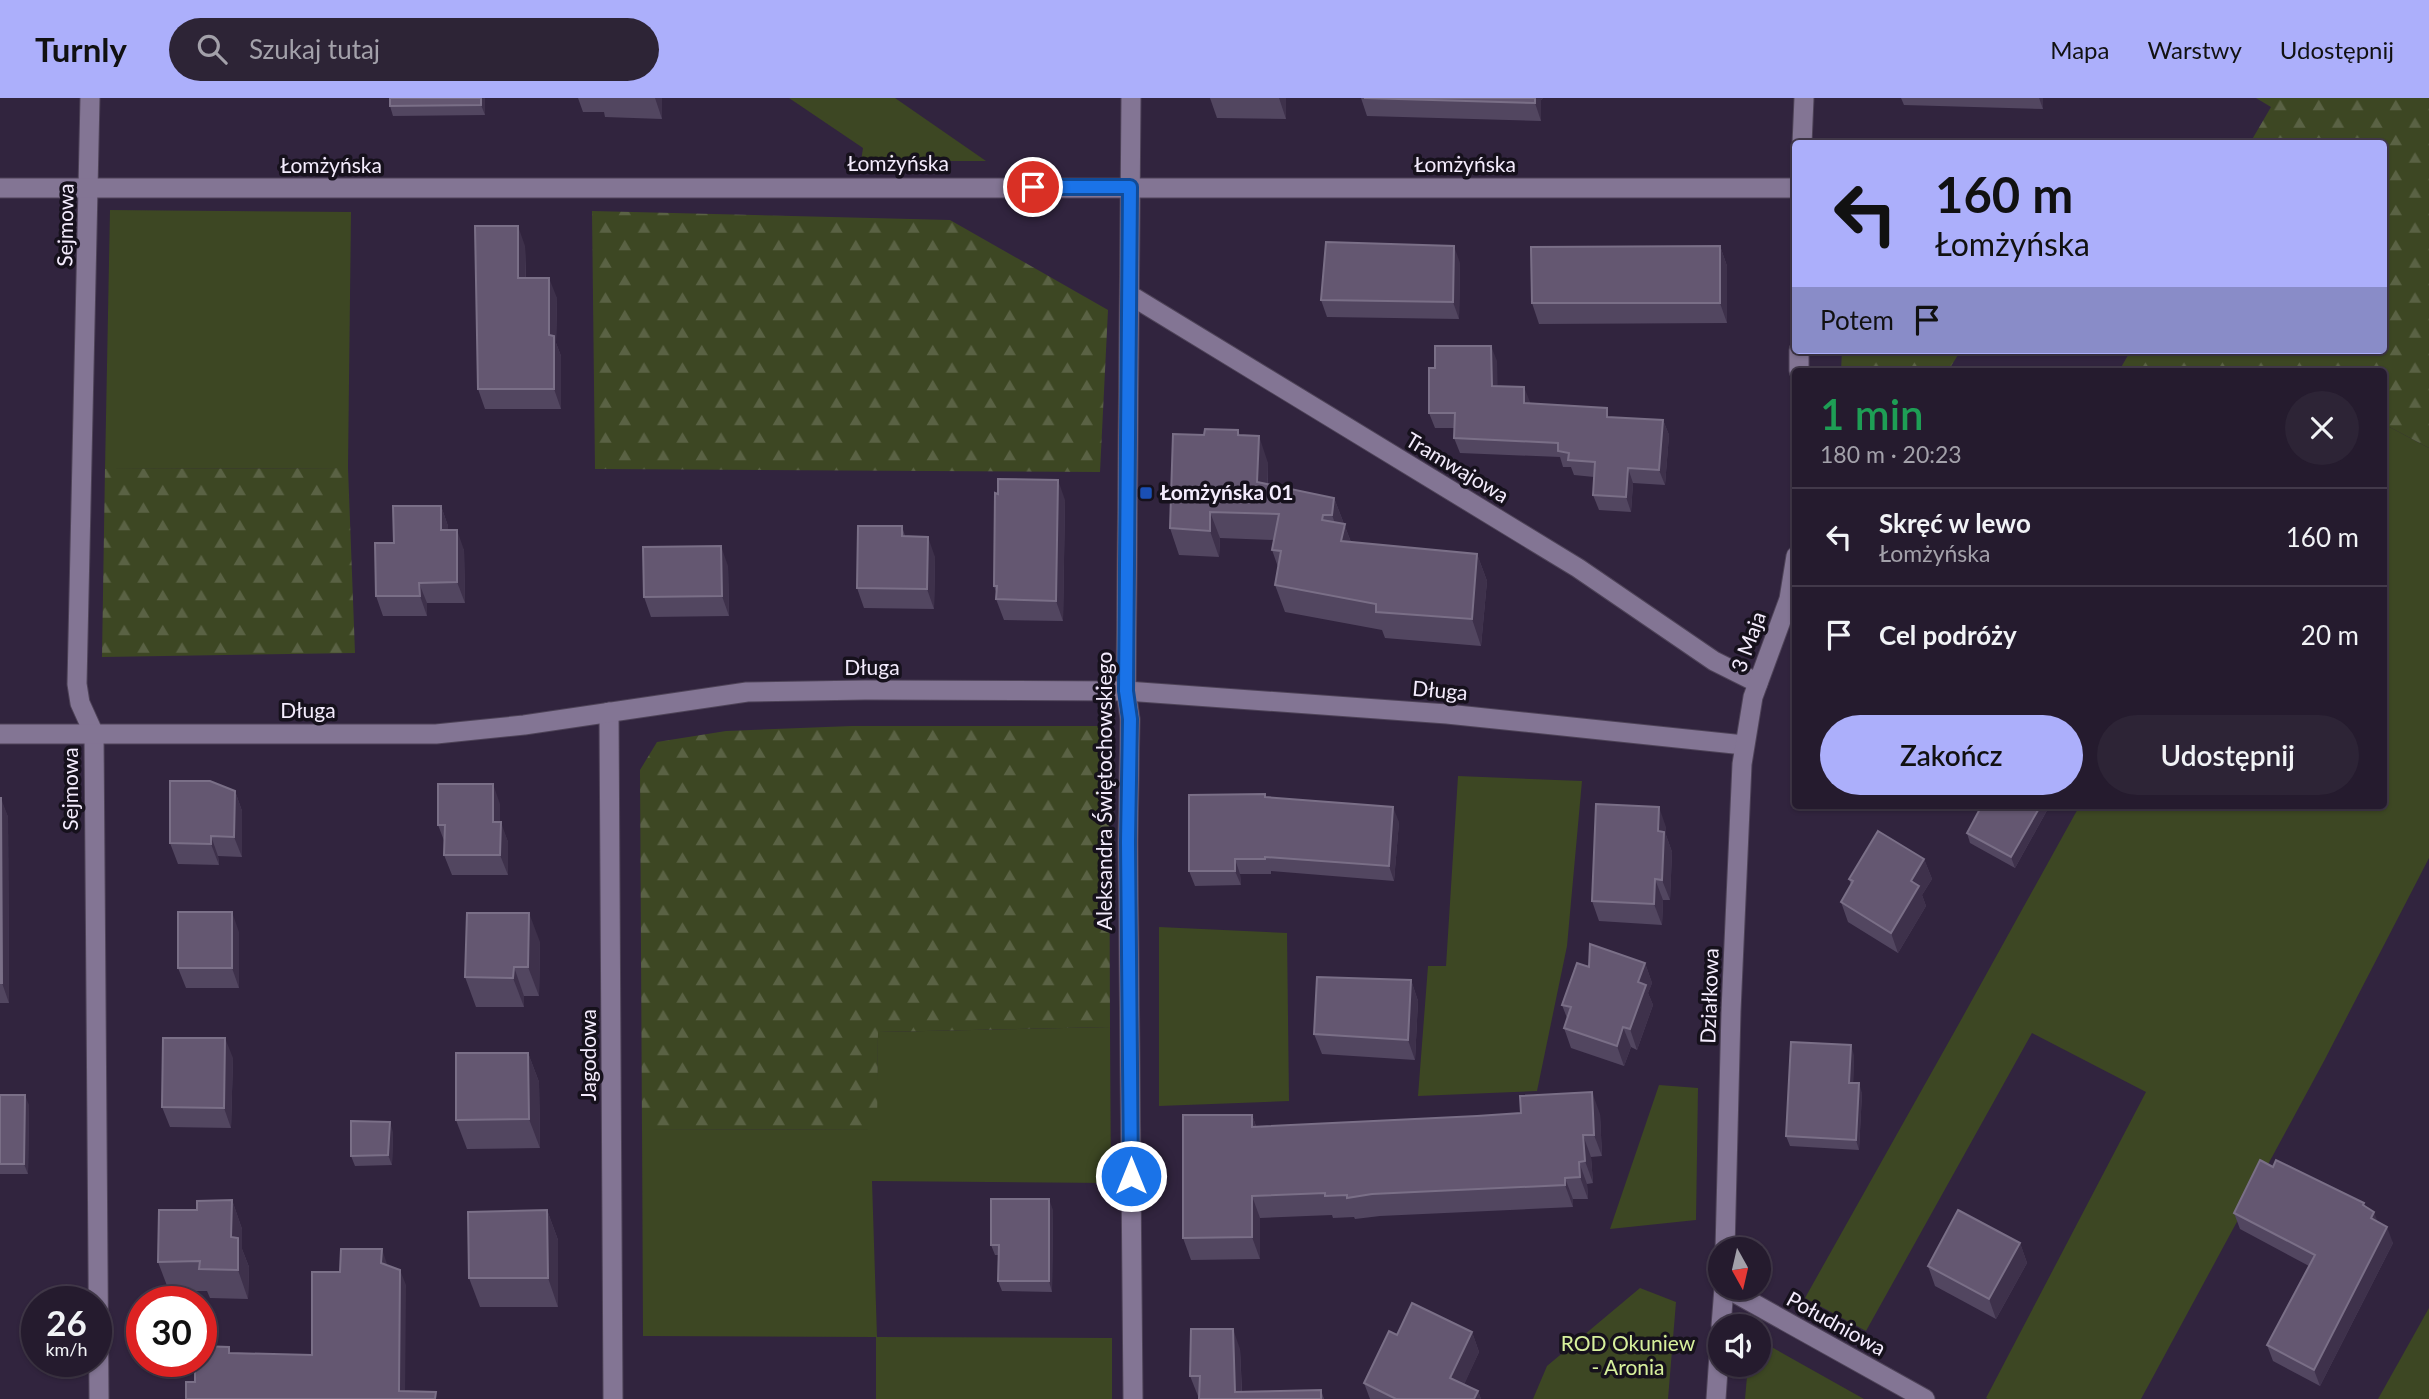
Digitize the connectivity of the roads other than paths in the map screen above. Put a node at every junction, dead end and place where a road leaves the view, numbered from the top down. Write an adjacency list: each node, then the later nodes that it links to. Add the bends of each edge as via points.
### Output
1 (90, 98): 8 (street, Sejmowa)
2 (1131, 98): 5 (street, Aleksandra Świętochowskiego)
3 (1804, 98): 4 (street)
4 (1802, 140)
5 (1130, 187): 7 (street, Łomżyńska); 8 (street, Łomżyńska); 9 (street, Aleksandra Świętochowskiego)
6 (0, 188): 8 (street, Łomżyńska)
7 (1792, 188)
8 (89, 189): 15 (street, Sejmowa, via 77,684)
9 (1130, 295): 11 (street, Tramwajowa, via 1578,568 1714,661); 12 (street, Aleksandra Świętochowskiego)
10 (1792, 581): 11 (street, 3 Maja)
11 (1758, 683): 16 (street, 3 Maja)
12 (1126, 691): 13 (street, Długa, via 747,692); 16 (street, Długa, via 1447,714); 22 (street, Aleksandra Świętochowskiego, via 1130,719)
13 (609, 712): 15 (street, Długa, via 436,734); 21 (street, Jagodowa)
14 (0, 734): 15 (street, Długa)
15 (94, 734): 20 (street, Sejmowa)
16 (1744, 745): 17 (street, Działkowa)
17 (1725, 1237)
18 (1747, 1300): 24 (street, Południowa)
19 (1717, 1377): 23 (street)
20 (99, 1399)
21 (612, 1399)
22 (1133, 1399)
23 (1716, 1399)
24 (1925, 1399)

